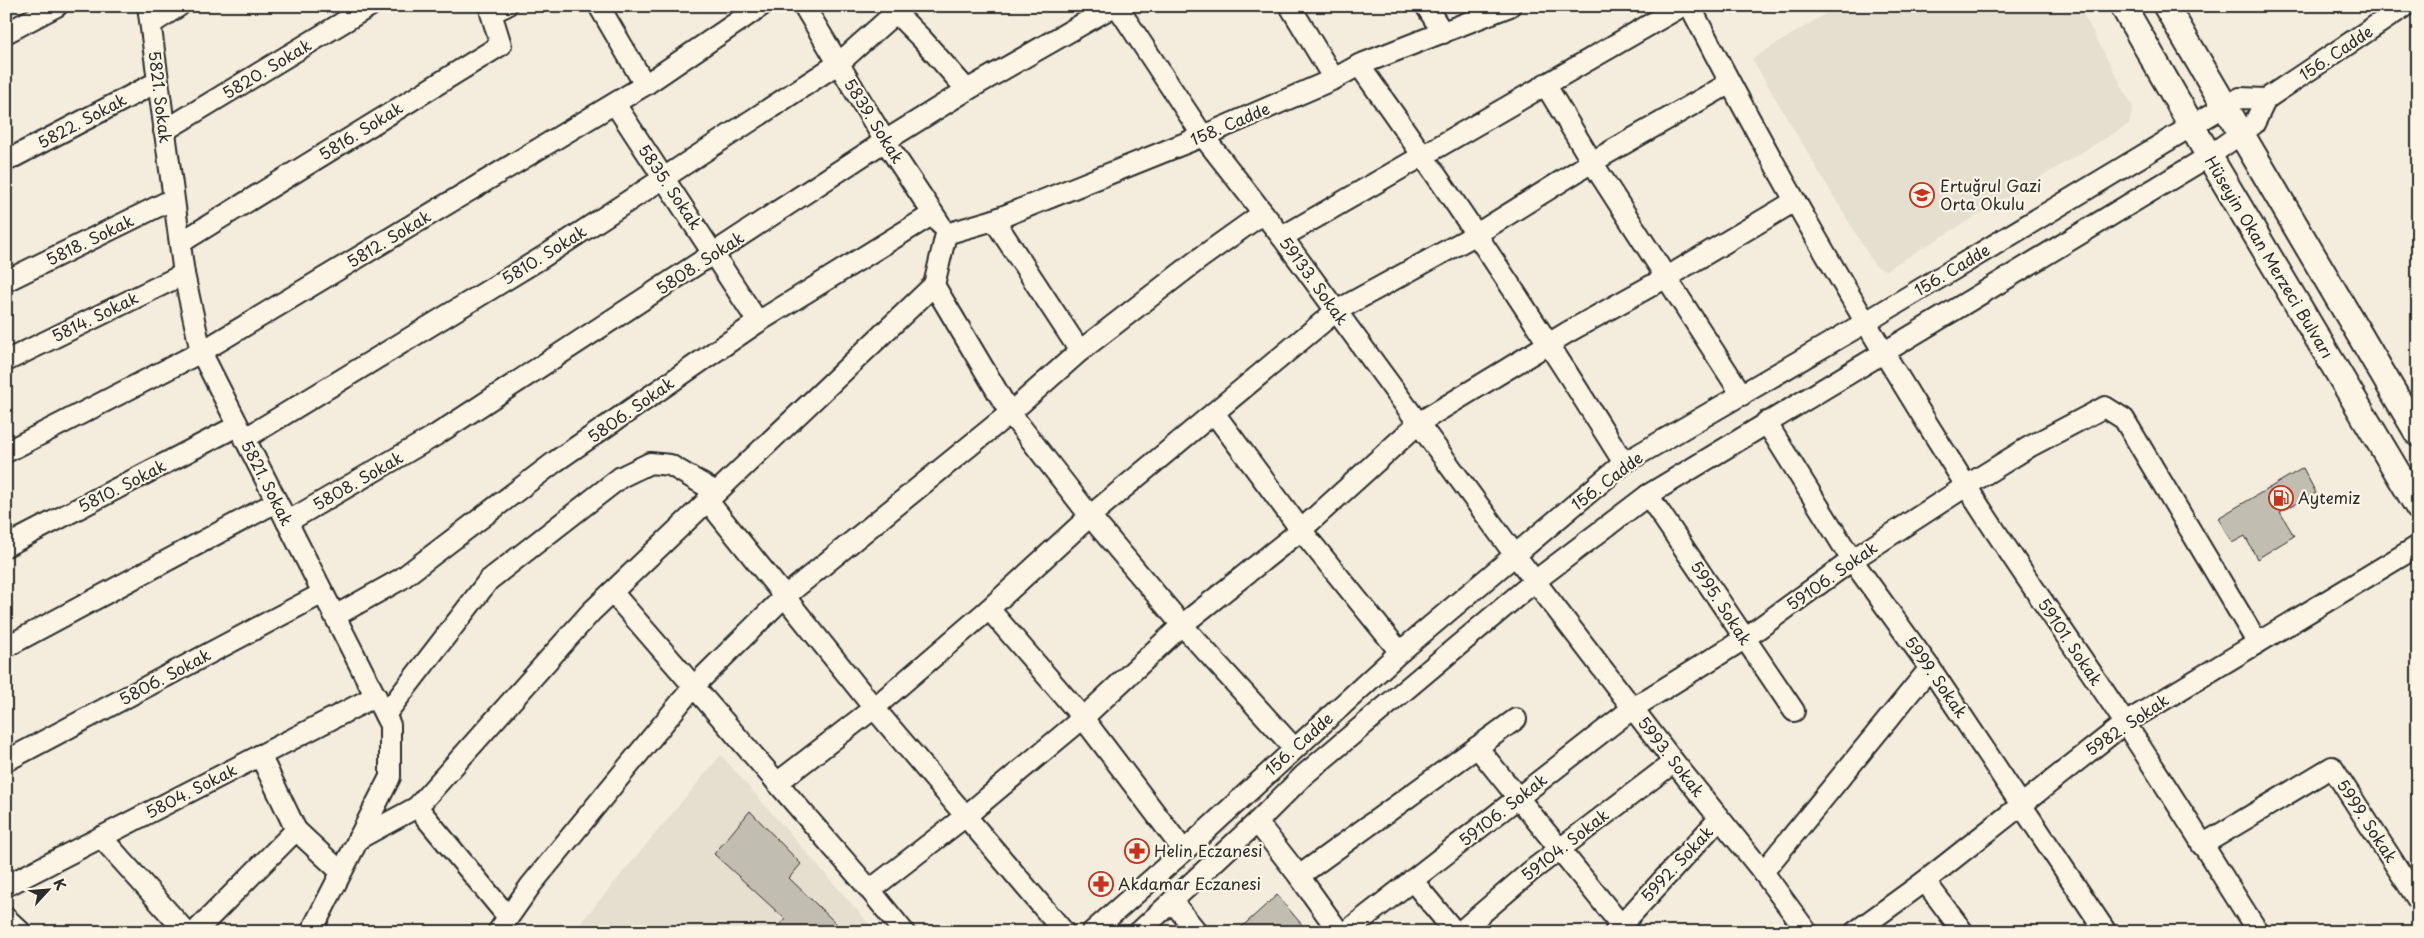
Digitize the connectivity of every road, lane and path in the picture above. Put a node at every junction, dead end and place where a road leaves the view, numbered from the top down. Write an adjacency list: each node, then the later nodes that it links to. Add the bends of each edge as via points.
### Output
1 (57, 6): 19 (street)
2 (179, 6): 18 (street)
3 (370, 6): 33 (street, 5820. Sokak)
4 (599, 6): 27 (street)
5 (761, 6): 27 (street, 5812. Sokak)
6 (804, 6): 21 (street, 5839. Sokak)
7 (1115, 6): 28 (street, 5808. Sokak); 35 (street, 59133. Sokak)
8 (1290, 6): 23 (street)
9 (1426, 6): 20 (street)
10 (1510, 6): 20 (street, 158. Cadde)
11 (1682, 6): 26 (street)
12 (1690, 6): 25 (street, 59101. Sokak)
13 (2123, 6): 32 (main road, Hüseyin Okan Merzeci Bulvarı)
14 (2166, 6): 31 (main road)
15 (2405, 6): 29 (street, 156. Cadde)
16 (495, 8): 50 (street, 5816. Sokak, via 501,45)
17 (896, 8): 21 (street, 5810. Sokak); 28 (street)
18 (149, 15): 24 (street, 5821. Sokak)
19 (6, 33)
20 (1443, 33): 22 (street, 158. Cadde)
21 (839, 64): 36 (street, 5839. Sokak); 41 (street, 5810. Sokak)
22 (1360, 65): 23 (street, 158. Cadde); 37 (street)
23 (1334, 79): 35 (street, 158. Cadde)
24 (157, 82): 33 (street, 5821. Sokak); 39 (street, 5822. Sokak)
25 (1730, 83): 40 (street); 43 (street, 59101. Sokak)
26 (1545, 84): 37 (street); 40 (street)
27 (645, 85): 30 (street, 5812. Sokak)
28 (967, 90): 36 (street, 5808. Sokak)
29 (2266, 99): 31 (street, 156. Cadde, via 2240,98); 34 (street, 156. Cadde, via 2254,124)
30 (615, 104): 41 (street, 5835. Sokak); 62 (street, 5812. Sokak)
31 (2225, 106): 32 (street, 156. Cadde); 34 (main road)
32 (2193, 126): 38 (main road, Hüseyin Okan Merzeci Bulvarı); 58 (street, 156. Cadde)
33 (164, 131): 42 (street, 5821. Sokak)
34 (2241, 133): 38 (street, 156. Cadde); 70 (main road)
35 (1203, 136): 45 (street, 59133. Sokak); 46 (street, 158. Cadde)
36 (886, 141): 44 (street, 5839. Sokak); 51 (street, 5808. Sokak)
37 (1424, 156): 48 (street); 49 (street)
38 (2209, 156): 61 (street, 156. Cadde); 77 (main road, Hüseyin Okan Merzeci Bulvarı)
39 (6, 160)
40 (1592, 162): 48 (street); 53 (street)
41 (664, 178): 51 (street, 5835. Sokak); 69 (street, 5810. Sokak, via 542,257)
42 (174, 199): 50 (street, 5821. Sokak); 54 (street, 5818. Sokak)
43 (1795, 201): 53 (street); 58 (street, 59101. Sokak)
44 (933, 214): 47 (street, 5839. Sokak); 57 (street, 5806. Sokak)
45 (1262, 214): 49 (street, 59133. Sokak); 60 (street)
46 (994, 220): 47 (street, 158. Cadde); 60 (street)
47 (946, 234): 55 (street)
48 (1475, 235): 56 (street); 59 (street)
49 (1282, 237): 56 (street, 59133. Sokak)
50 (180, 243): 52 (street, 5821. Sokak)
51 (714, 253): 57 (street, 5835. Sokak); 79 (street, 5808. Sokak, via 436,435)
52 (184, 274): 62 (street, 5821. Sokak); 63 (street, 5814. Sokak)
53 (1666, 277): 59 (street); 64 (street)
54 (6, 281)
55 (934, 285): 65 (street); 75 (street)
56 (1336, 311): 66 (street); 67 (street, 59133. Sokak)
57 (758, 322): 90 (street, 5806. Sokak, via 556,462 401,579)
58 (1866, 322): 61 (street, 59101. Sokak); 64 (street, 156. Cadde)
59 (1550, 344): 67 (street); 72 (street)
60 (1080, 350): 65 (street)
61 (1884, 351): 68 (street, 156. Cadde); 73 (street, 59101. Sokak)
62 (201, 352): 69 (street, 5821. Sokak); 71 (street, 5812. Sokak)
63 (6, 361)
64 (1742, 395): 72 (street, 156. Cadde)
65 (1010, 413): 78 (street); 88 (street)
66 (1214, 413): 78 (street); 80 (street)
67 (1420, 422): 80 (street); 83 (street, 59133. Sokak)
68 (1766, 422): 74 (street, 156. Cadde); 84 (street, 5999. Sokak)
69 (241, 432): 76 (street, 5821. Sokak); 81 (street, 5810. Sokak)
70 (2418, 434)
71 (6, 452)
72 (1624, 464): 83 (street, 156. Cadde)
73 (1966, 486): 84 (street, 59106. Sokak); 93 (street, 59106. Sokak, via 2029,447 2105,407 2124,419); 105 (street, 59101. Sokak)
74 (1648, 494): 85 (street, 156. Cadde); 92 (street, 5995. Sokak)
75 (711, 496): 86 (street); 88 (street); 102 (street, via 670,465 650,463 621,477 489,580)
76 (276, 502): 79 (street, 5821. Sokak); 94 (street)
77 (2418, 507)
78 (1090, 516): 89 (street); 91 (street)
79 (287, 522): 87 (street, 5821. Sokak)
80 (1300, 530): 91 (street); 95 (street)
81 (6, 546)
82 (2418, 546): 93 (street, 5982. Sokak)
83 (1515, 555): 85 (street, 5993. Sokak); 95 (street, 156. Cadde)
84 (1852, 560): 92 (street, 59106. Sokak); 96 (street, 5999. Sokak)
85 (1535, 581): 100 (street, 5993. Sokak); 117 (street, 156. Cadde, via 1304,775)
86 (612, 592): 97 (street); 114 (street)
87 (323, 593): 90 (street, 5821. Sokak); 109 (street, 5806. Sokak)
88 (783, 598): 97 (street); 99 (street)
89 (989, 609): 99 (street); 103 (street)
90 (335, 616): 98 (street, 5821. Sokak)
91 (1182, 625): 103 (street); 107 (street)
92 (1744, 639): 100 (street, 59106. Sokak); 101 (street, 5995. Sokak)
93 (2257, 642): 105 (street, 5982. Sokak)
94 (6, 647)
95 (1400, 652): 107 (street, 156. Cadde)
96 (1930, 668): 113 (street, 5999. Sokak); 125 (street)
97 (694, 686): 111 (street); 134 (street, via 531,885)
98 (376, 696): 102 (street, 5821. Sokak); 108 (street, 5804. Sokak)
99 (874, 708): 111 (street); 115 (street)
100 (1633, 708): 110 (street, 5993. Sokak); 112 (street, 59106. Sokak)
101 (1794, 712)
102 (385, 715): 120 (street, 5821. Sokak, via 390,725 390,776)
103 (1083, 718): 115 (street); 123 (street)
104 (1516, 719): 106 (street)
105 (2125, 722): 113 (street, 5982. Sokak); 121 (street, 59101. Sokak)
106 (1477, 747): 112 (street); 126 (street)
107 (1294, 748): 123 (street, 156. Cadde)
108 (260, 755): 118 (street); 119 (street, 5804. Sokak)
109 (6, 762)
110 (1674, 762): 116 (street, 5993. Sokak); 122 (street, 59104. Sokak)
111 (777, 783): 130 (street)
112 (1517, 798): 122 (street); 127 (street, 59106. Sokak)
113 (2021, 802): 128 (street, 5982. Sokak); 152 (street, 5999. Sokak)
114 (417, 807): 120 (street); 134 (street)
115 (967, 815): 130 (street); 141 (street)
116 (1719, 819): 125 (street, 5993. Sokak); 135 (street, 5992. Sokak)
117 (1257, 822): 126 (street); 132 (street, 156. Cadde)
118 (296, 830): 124 (street); 138 (street)
119 (101, 837): 129 (street, 5804. Sokak); 137 (street)
120 (358, 839): 124 (street, 5821. Sokak)
121 (2202, 845): 131 (street, 5999. Sokak, via 2332,767); 153 (street, 59101. Sokak)
122 (1560, 848): 135 (street); 148 (street, 59104. Sokak)
123 (1184, 851): 142 (street, 156. Cadde)
124 (341, 872): 139 (street, 5821. Sokak)
125 (1763, 872): 149 (street, 5993. Sokak)
126 (1299, 876): 145 (street)
127 (1412, 880): 146 (street, 59106. Sokak); 147 (street)
128 (1925, 880): 150 (street, 5982. Sokak); 151 (street)
129 (6, 886)
130 (870, 890): 140 (street)
131 (2418, 900)
132 (1172, 901): 143 (street, 156. Cadde); 144 (street)
133 (6, 918): 136 (street)
134 (503, 924)
135 (1618, 928)
136 (21, 932)
137 (186, 932)
138 (195, 932)
139 (311, 932)
140 (904, 932)
141 (1064, 932)
142 (1092, 932)
143 (1139, 932)
144 (1197, 932)
145 (1338, 932)
146 (1346, 932)
147 (1455, 932)
148 (1460, 932)
149 (1807, 932)
150 (1855, 932)
151 (1963, 932)
152 (2106, 932)
153 (2258, 932)

